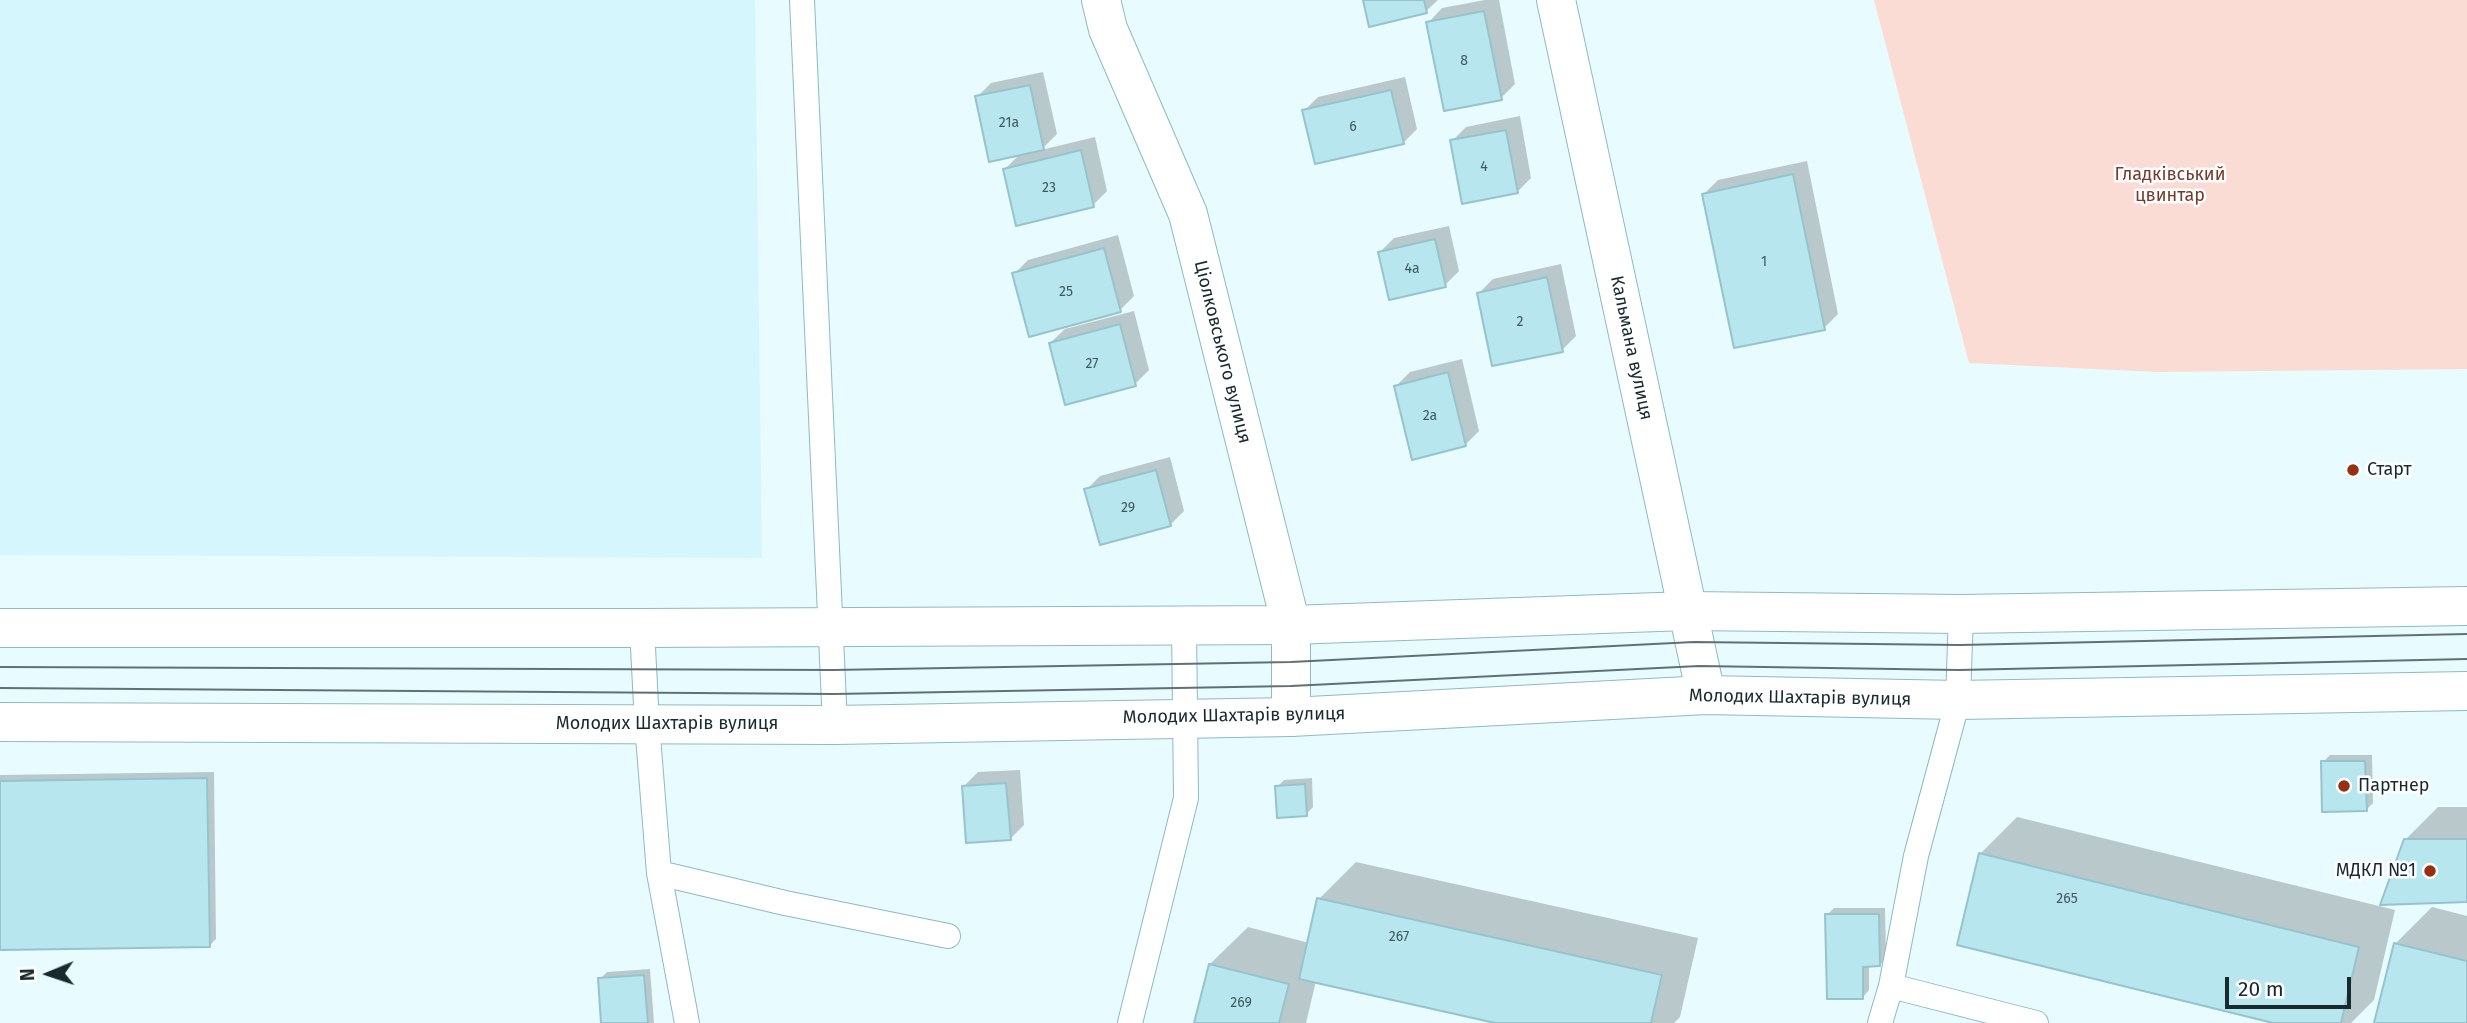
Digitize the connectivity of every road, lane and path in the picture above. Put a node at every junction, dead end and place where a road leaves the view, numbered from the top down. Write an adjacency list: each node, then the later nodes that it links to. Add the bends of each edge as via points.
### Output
1 (802, 0): 11 (lane)
2 (1101, 0): 8 (main road, Ціолковського вулиця, via 1108,29 1188,214)
3 (1556, 0): 5 (main road, Кальмана вулиця)
4 (2467, 606): 6 (main road)
5 (1687, 611): 6 (main road); 8 (main road); 13 (main road, Кальмана вулиця)
6 (1961, 614): 14 (lane)
7 (1184, 624): 8 (main road); 11 (main road); 16 (lane)
8 (1291, 625): 15 (main road, Ціолковського вулиця)
9 (0, 628): 10 (main road)
10 (642, 628): 11 (main road); 18 (lane)
11 (832, 628): 19 (lane)
12 (2467, 691): 14 (main road, Молодих Шахтарів вулиця)
13 (1706, 695): 14 (main road, Молодих Шахтарів вулиця); 15 (main road, Молодих Шахтарів вулиця)
14 (1958, 700): 22 (lane, via 1916,856)
15 (1290, 717): 16 (main road, Молодих Шахтарів вулиця)
16 (1184, 718): 19 (main road, Молодих Шахтарів вулиця); 24 (lane, via 1186,798)
17 (0, 722): 18 (main road, Молодих Шахтарів вулиця)
18 (647, 724): 19 (main road, Молодих Шахтарів вулиця); 20 (lane)
19 (835, 725)
20 (659, 873): 21 (lane); 23 (lane)
21 (948, 936)
22 (1891, 986): 25 (lane); 26 (lane)
23 (687, 1023)
24 (1130, 1023)
25 (1880, 1023)
26 (2036, 1023)

